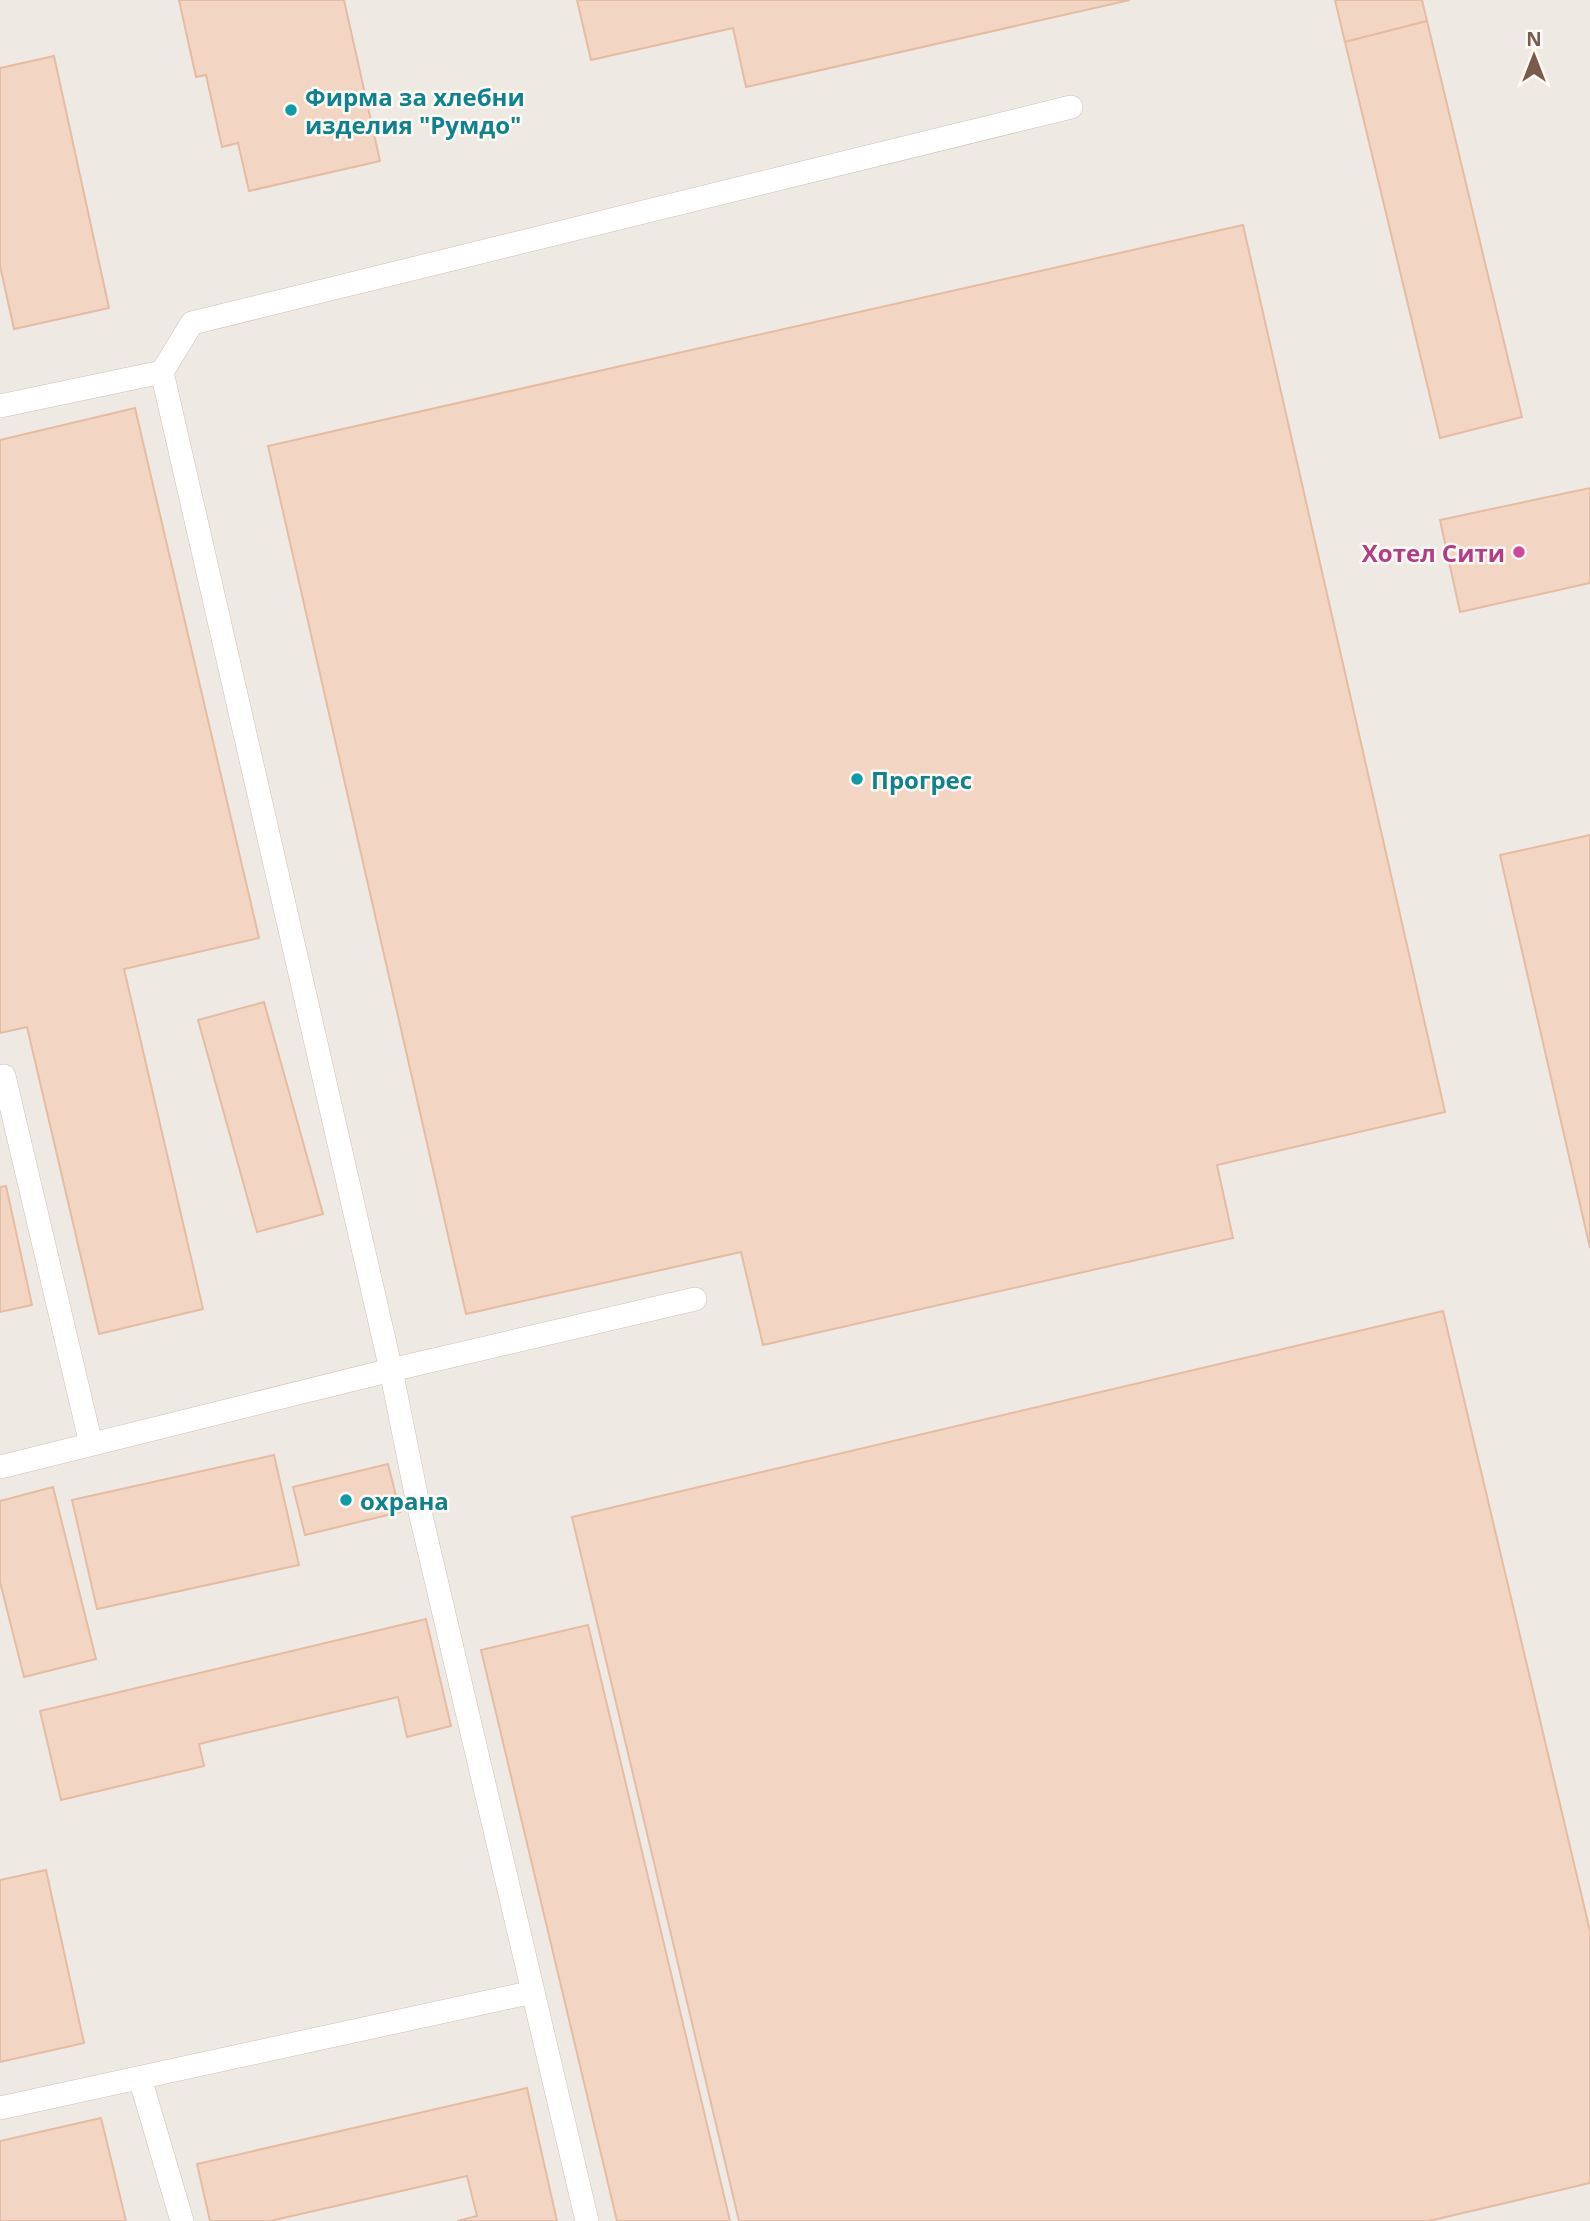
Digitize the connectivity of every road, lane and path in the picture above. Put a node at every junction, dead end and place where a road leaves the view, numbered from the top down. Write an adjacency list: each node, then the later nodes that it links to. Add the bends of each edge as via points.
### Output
1 (1071, 107): 2 (lane, via 192,323)
2 (162, 372): 3 (lane); 6 (lane)
3 (0, 406)
4 (0, 1077): 7 (lane, via 4,1076)
5 (695, 1299): 6 (lane)
6 (391, 1370): 7 (lane); 9 (lane)
7 (91, 1444): 8 (lane)
8 (0, 1467)
9 (533, 1992): 10 (lane); 13 (lane)
10 (140, 2078): 11 (lane); 12 (lane)
11 (0, 2108)
12 (182, 2221)
13 (587, 2221)

